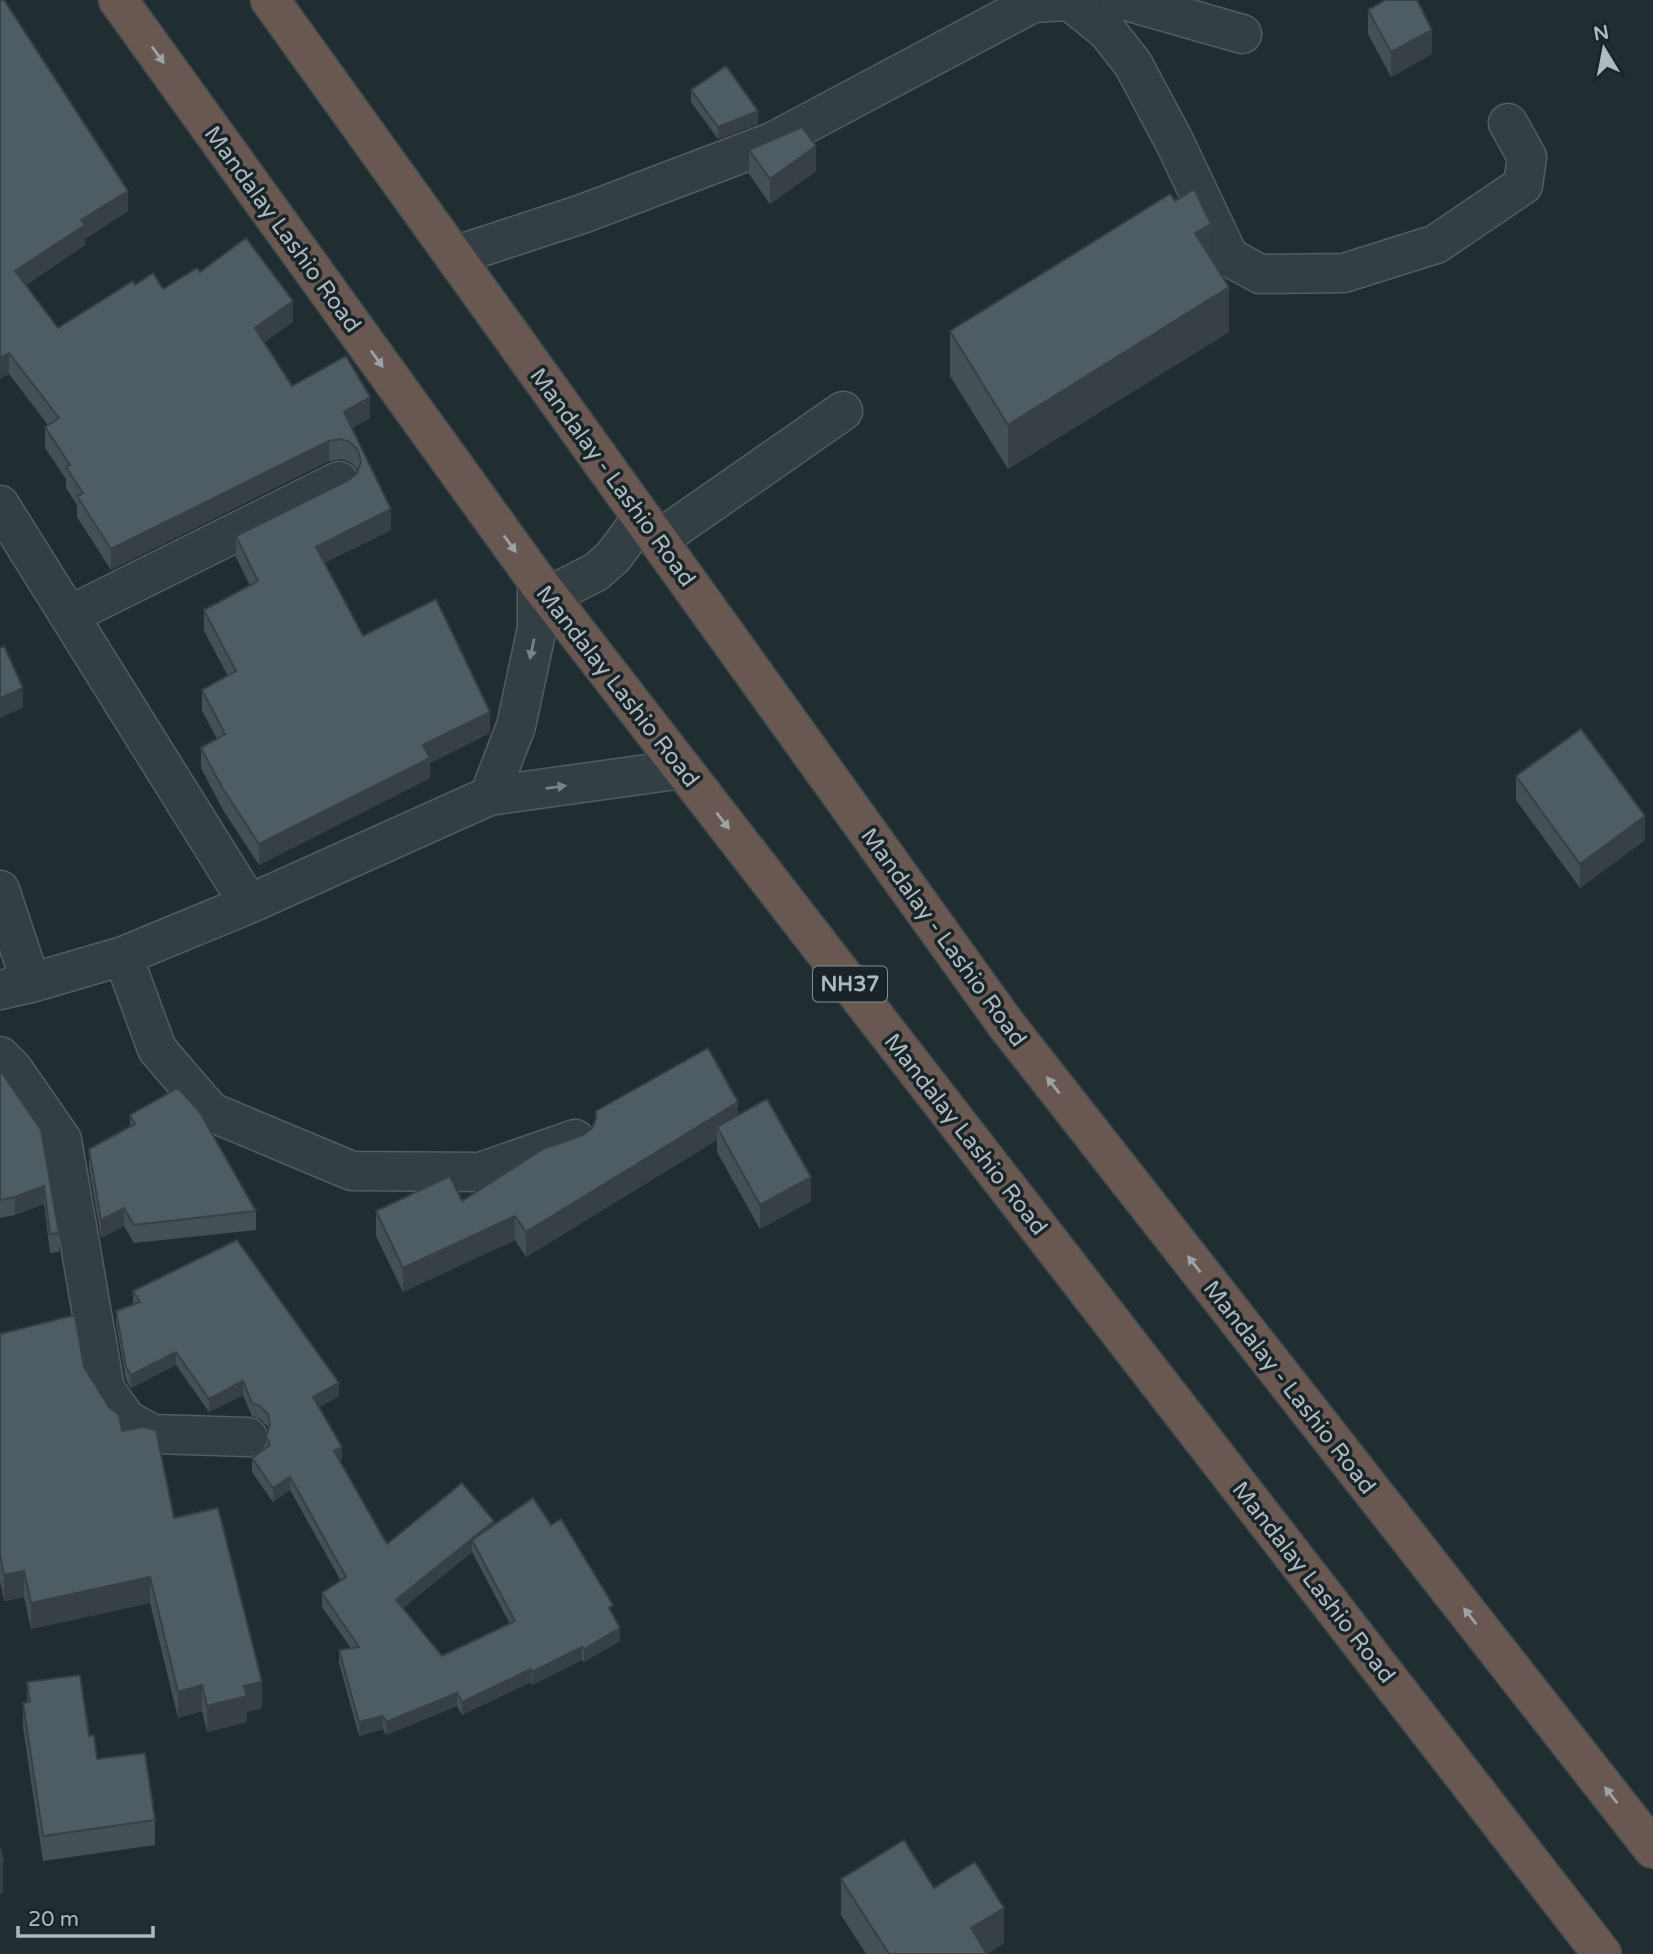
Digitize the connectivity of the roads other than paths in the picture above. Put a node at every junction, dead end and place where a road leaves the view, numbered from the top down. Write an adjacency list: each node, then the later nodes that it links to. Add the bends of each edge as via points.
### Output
1 (118, 0): 13 (highway, Mandalay Lashio Road / NH37, one-way to 13)
2 (270, 0): 8 (highway, Mandalay - Lashio Road)
3 (1084, 0): 5 (street)
4 (1123, 0): 6 (street)
5 (1070, 1): 7 (street, via 1107,30 1133,64 1229,257 1260,274 1344,273 1436,244 1523,185 1527,157); 8 (street, via 1033,3 772,142 582,214)
6 (1242, 34)
7 (1508, 123)
8 (454, 256): 12 (highway, Mandalay - Lashio Road)
9 (843, 411): 12 (street)
10 (339, 481): 14 (street)
11 (0, 505): 14 (street)
12 (650, 528): 13 (street, via 596,572); 24 (highway, Mandalay - Lashio Road, one-way to 12, via 1005,1023)
13 (543, 588): 15 (highway, Mandalay Lashio Road / NH37); 16 (street, one-way to 16, via 516,726)
14 (70, 615): 18 (street)
15 (683, 769): 16 (street, one-way to 15); 25 (highway, Mandalay Lashio Road / NH37, one-way to 25)
16 (489, 796): 18 (street)
17 (0, 890): 20 (street)
18 (249, 904): 19 (street)
19 (123, 956): 20 (street); 22 (street, via 157,1049 211,1112 352,1171 480,1171)
20 (16, 987)
21 (0, 1056): 23 (street, via 62,1140 105,1389 127,1420 153,1434)
22 (575, 1139)
23 (248, 1437)
24 (1653, 1849)
25 (1602, 1954)

